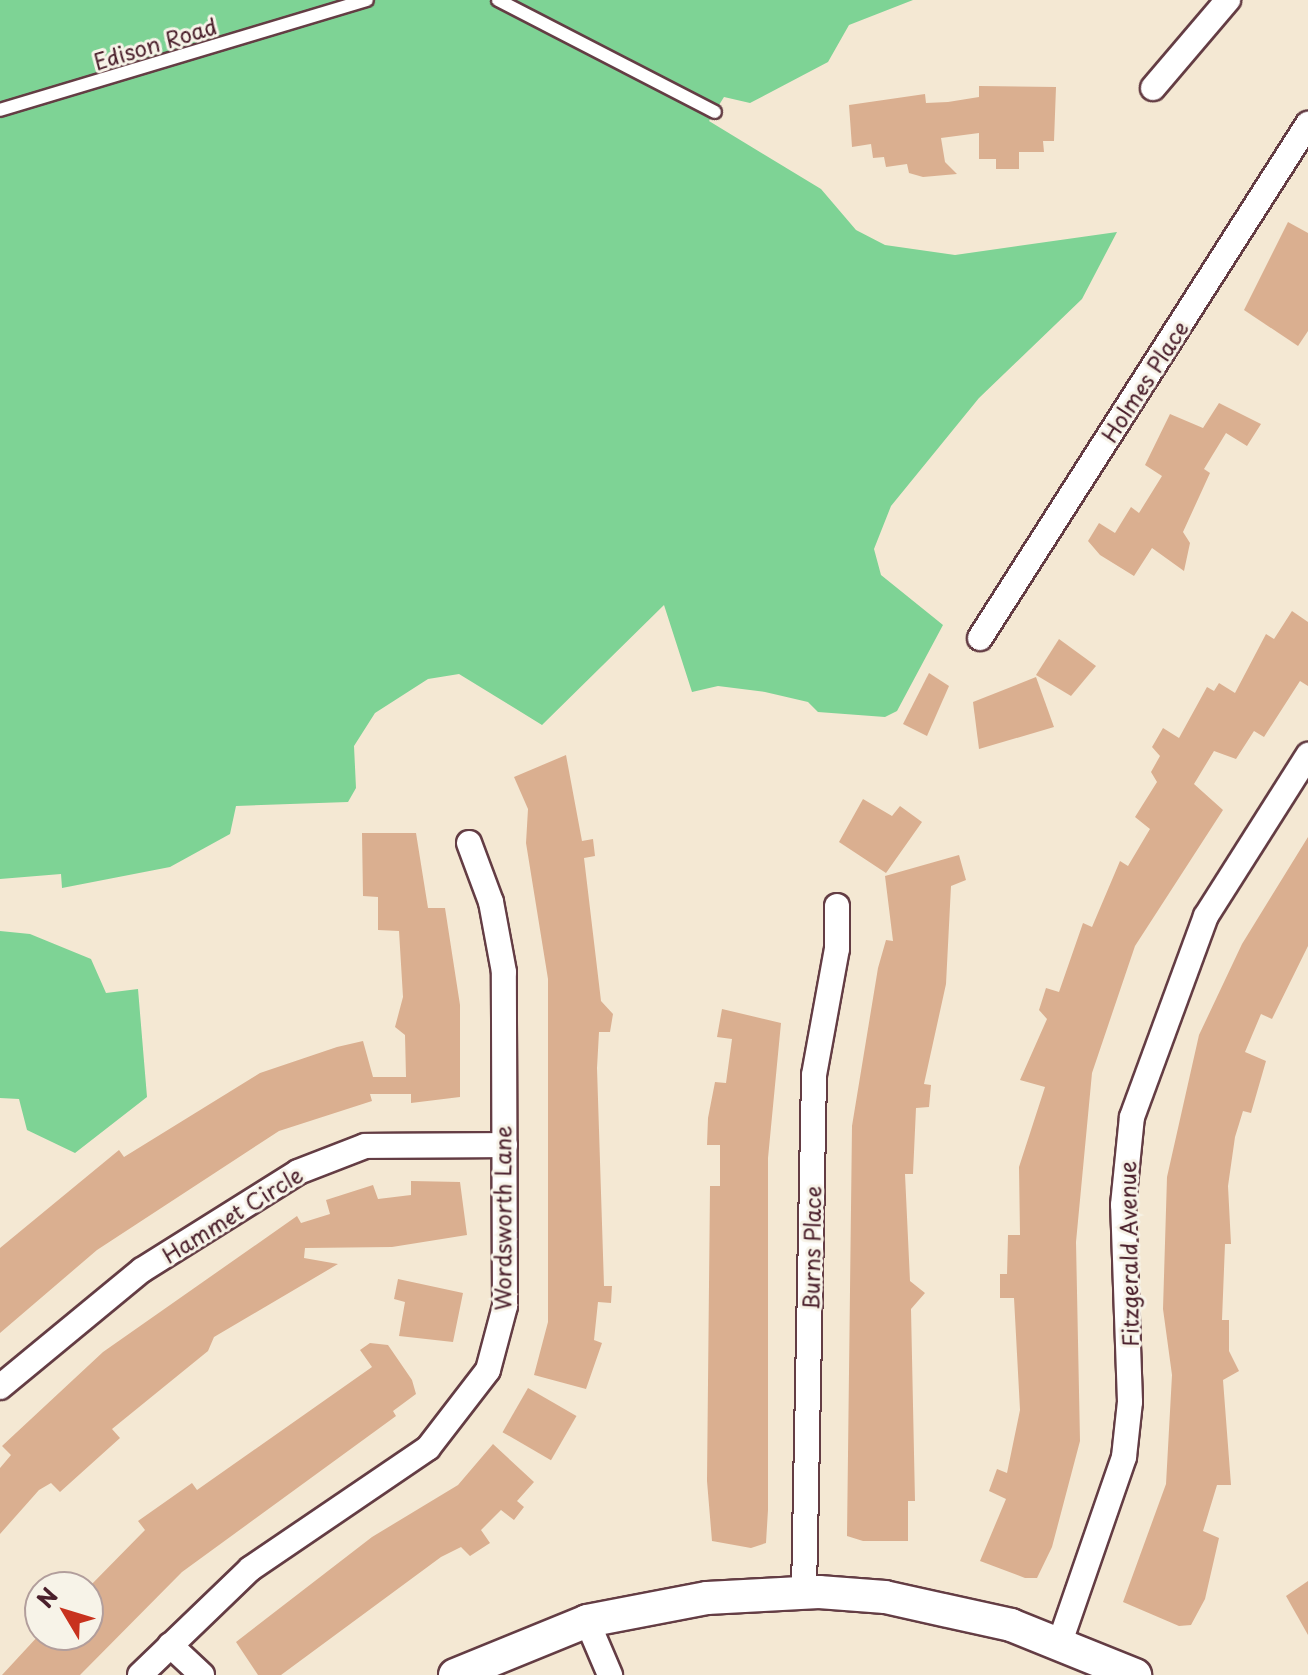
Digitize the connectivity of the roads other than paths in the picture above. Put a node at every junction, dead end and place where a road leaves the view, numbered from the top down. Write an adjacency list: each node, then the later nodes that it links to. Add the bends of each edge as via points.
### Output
1 (367, 0): 5 (lane, Edison Road)
2 (498, 0): 6 (lane)
3 (1228, 0): 4 (street)
4 (1153, 88)
5 (0, 110)
6 (715, 112)
7 (1304, 140): 8 (street, Holmes Place)
8 (980, 638)
9 (1308, 755): 16 (street, Fitzgerald Avenue, via 1206,916 1132,1117 1123,1205 1130,1388 1124,1457)
10 (469, 843): 12 (street, Wordsworth Lane, via 491,902 504,972)
11 (837, 906): 14 (street, Burns Place, via 837,949 814,1075)
12 (505, 1145): 13 (street, Hammet Circle, via 365,1146 309,1167 142,1270); 17 (street, Wordsworth Lane, via 505,1306 473,1397 428,1448 300,1530)
13 (0, 1387)
14 (804, 1592): 15 (main road, via 707,1598); 16 (main road, via 947,1608)
15 (587, 1621): 20 (main road); 21 (street)
16 (1060, 1642): 22 (main road)
17 (170, 1645): 18 (street, Wordsworth Lane); 19 (street)
18 (140, 1675)
19 (202, 1675)
20 (455, 1675)
21 (610, 1675)
22 (1135, 1675)

